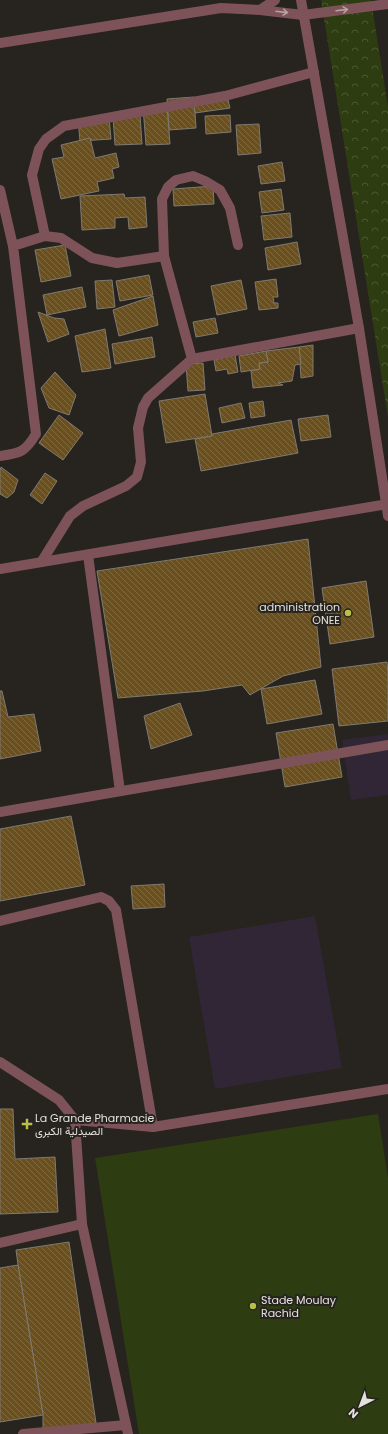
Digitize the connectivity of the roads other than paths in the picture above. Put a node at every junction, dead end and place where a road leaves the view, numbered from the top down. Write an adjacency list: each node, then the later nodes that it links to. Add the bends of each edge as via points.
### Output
1 (275, 0): 5 (street)
2 (301, 0): 6 (street)
3 (219, 4): 5 (street); 7 (street)
4 (388, 4): 6 (street, one-way to 4)
5 (260, 10): 6 (street, one-way to 6)
6 (304, 15): 8 (street)
7 (0, 43)
8 (314, 72): 10 (street, via 225,96 64,126 46,139 39,149 32,175); 14 (street)
9 (0, 190): 12 (street)
10 (45, 236): 12 (street); 13 (street, via 61,238 92,258 117,263)
11 (238, 245): 13 (street, via 230,208 220,190 192,176 176,180 168,187 162,199)
12 (13, 246): 16 (street, via 36,434 30,445 18,454)
13 (164, 256): 15 (street)
14 (359, 328): 15 (street); 17 (street)
15 (192, 359): 20 (street, via 148,398 143,407 138,428 141,462 137,477 126,486 83,506 70,516)
16 (0, 456)
17 (387, 504): 18 (street); 19 (street)
18 (388, 516)
19 (88, 555): 20 (street); 23 (street)
20 (42, 561): 21 (street)
21 (0, 569)
22 (388, 745): 23 (street)
23 (120, 791): 24 (street)
24 (0, 812)
25 (0, 921): 29 (street, via 101,897 109,901 116,910)
26 (0, 1062): 28 (street, via 58,1100)
27 (388, 1089): 29 (street)
28 (75, 1120): 29 (street); 30 (street)
29 (152, 1127)
30 (82, 1224): 31 (street); 32 (street)
31 (0, 1243)
32 (127, 1429): 33 (street)
33 (23, 1434)

